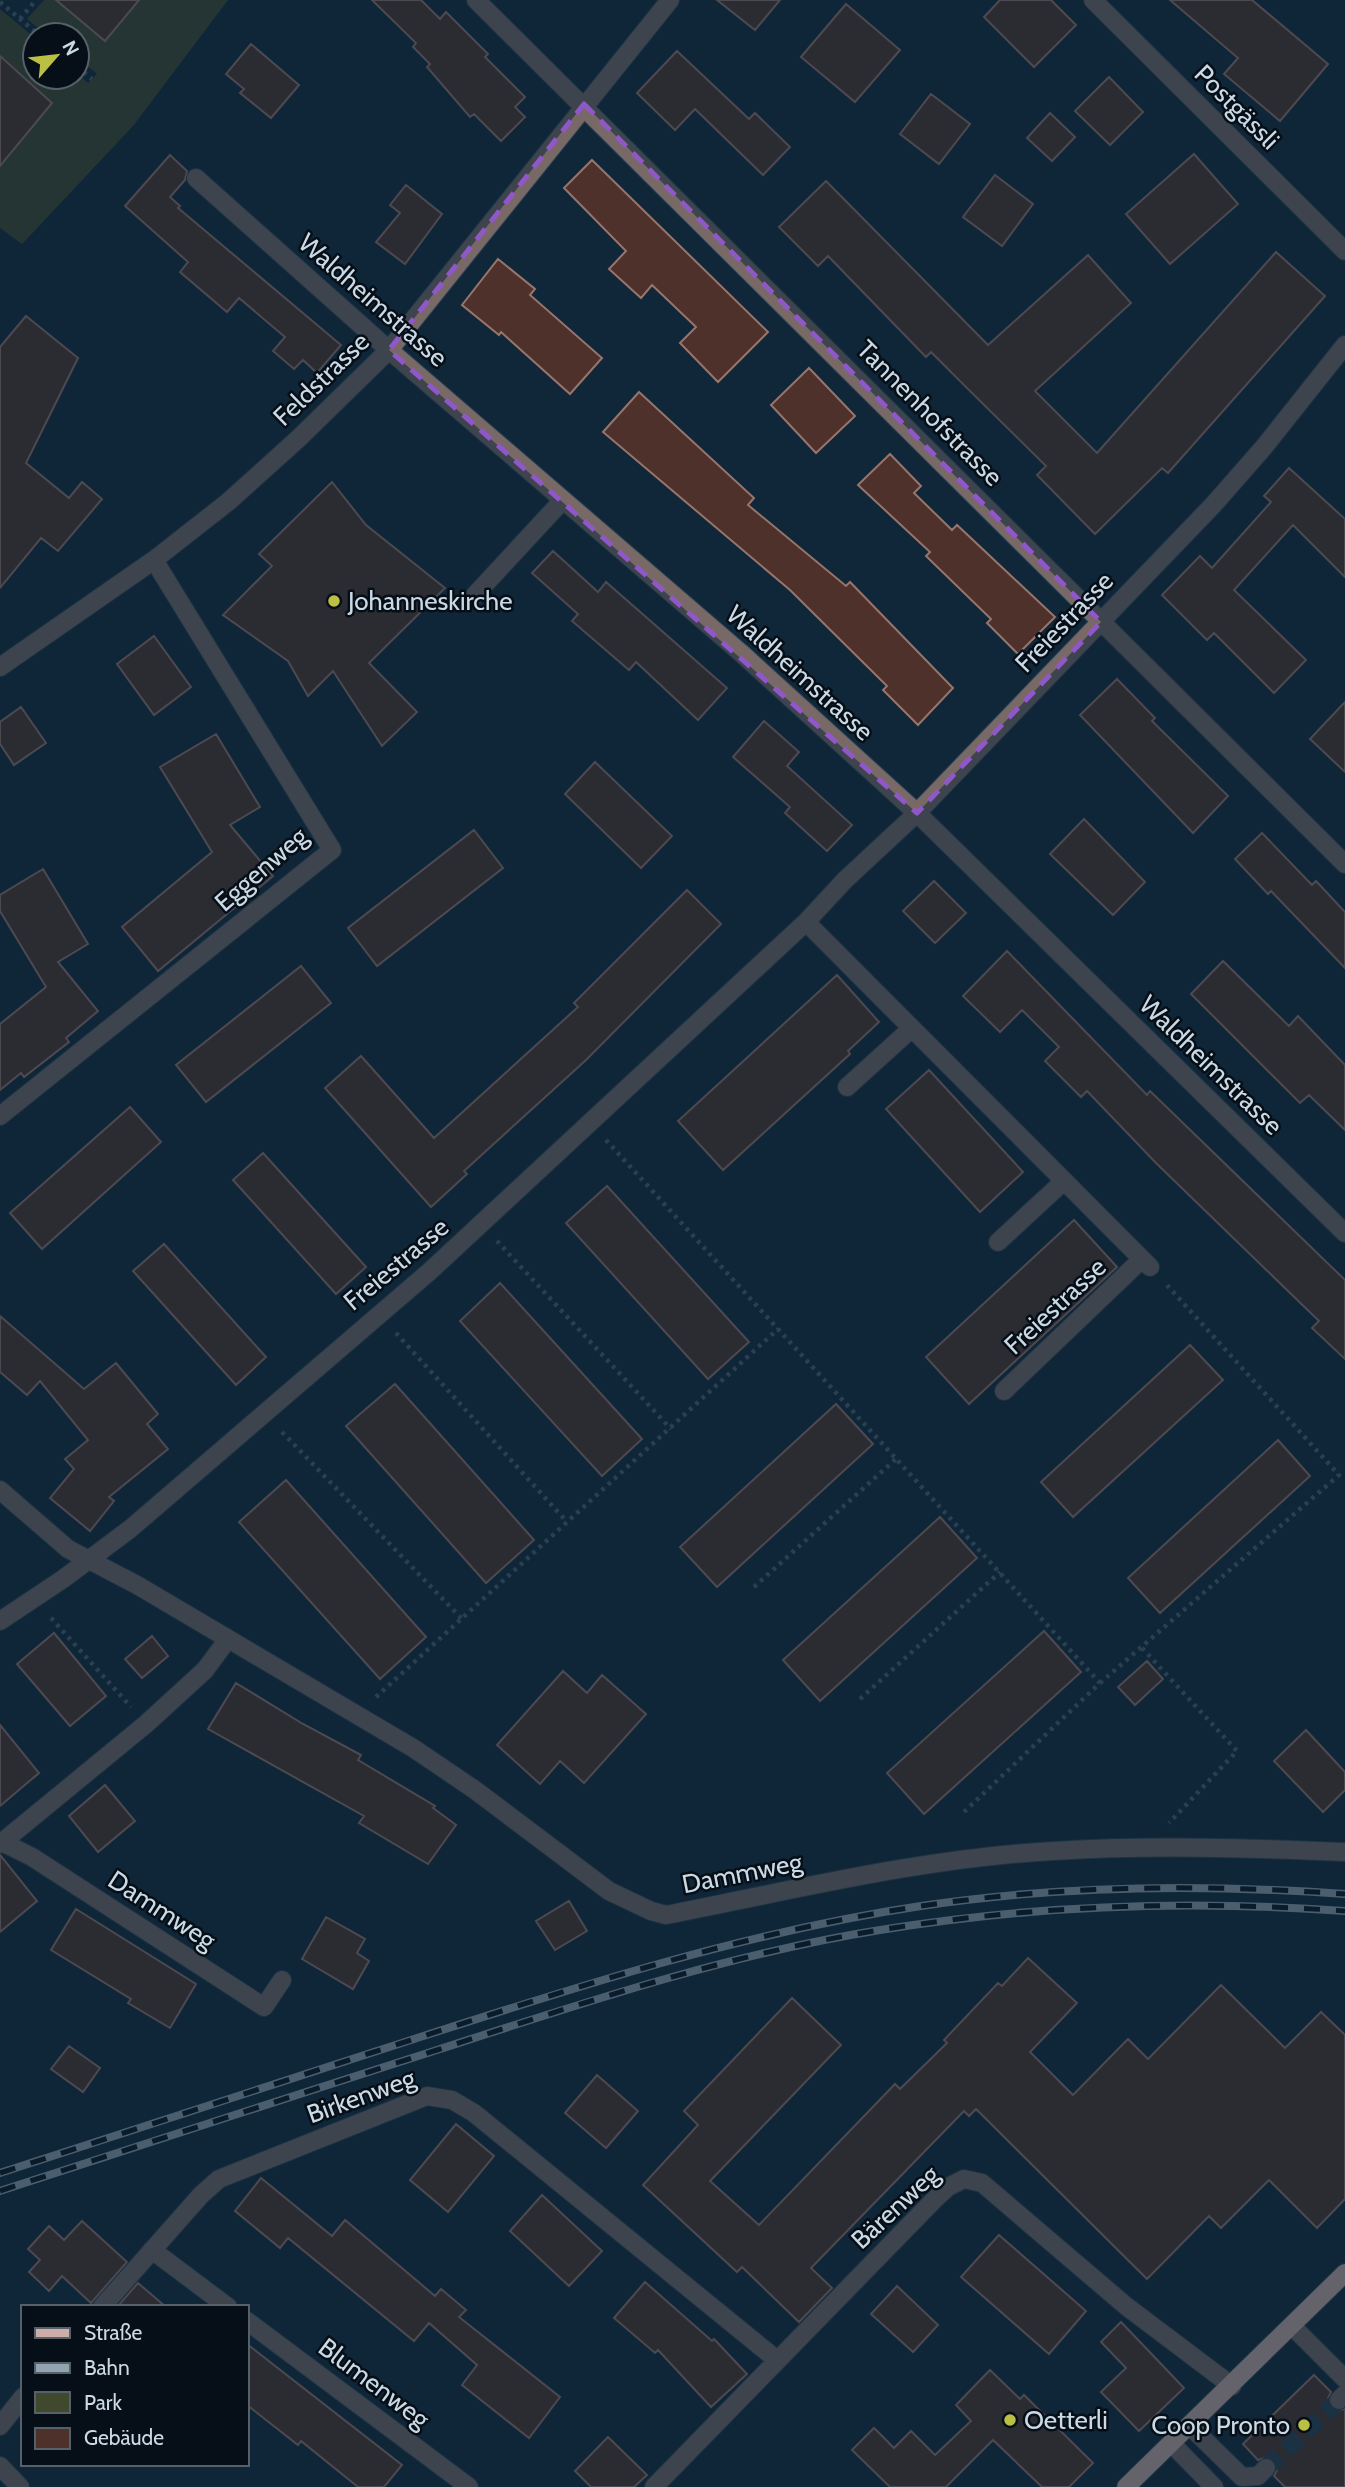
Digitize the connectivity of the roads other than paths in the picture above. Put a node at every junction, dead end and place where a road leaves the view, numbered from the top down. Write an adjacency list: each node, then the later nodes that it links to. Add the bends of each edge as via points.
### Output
1 (477, 0): 4 (street, Tannenhofstrasse)
2 (670, 0): 4 (street, Feldstrasse)
3 (1093, 0): 6 (street, Postgässli)
4 (584, 104): 8 (street, Feldstrasse); 12 (street, Tannenhofstrasse)
5 (196, 178): 8 (street, Waldheimstrasse)
6 (1345, 251)
7 (1345, 345): 12 (street, Freiestrasse, via 1264,447)
8 (388, 350): 9 (street, Waldheimstrasse); 10 (street, Feldstrasse, via 289,447)
9 (562, 501): 11 (street); 14 (street, Waldheimstrasse, via 741,653)
10 (154, 560): 13 (street, Feldstrasse); 19 (street, Eggenweg, via 332,850)
11 (474, 596)
12 (1101, 622): 14 (street, Freiestrasse); 15 (street, Tannenhofstrasse)
13 (0, 667)
14 (918, 813): 16 (street, Freiestrasse); 21 (street, Waldheimstrasse)
15 (1345, 864)
16 (806, 922): 17 (street, Freiestrasse); 25 (street, Freiestrasse, via 482,1225)
17 (911, 1029): 18 (street); 20 (street, Freiestrasse)
18 (847, 1087)
19 (0, 1116)
20 (1064, 1181): 22 (street); 23 (street, Freiestrasse, via 1146,1263)
21 (1345, 1233)
22 (998, 1242)
23 (1004, 1391)
24 (0, 1490): 25 (street)
25 (88, 1561): 26 (street, Freiestrasse); 27 (street, Dammweg)
26 (0, 1621)
27 (228, 1639): 28 (street, Dammweg, via 205,1670 146,1724); 29 (street, Dammweg, via 475,1790 609,1891 666,1915 907,1867 1051,1851 1146,1847)
28 (1, 1843): 30 (street, Dammweg, via 32,1857 264,2007)
29 (1345, 1852)
30 (282, 1980)
31 (152, 2250): 33 (street, Birkenweg); 34 (street); 37 (street, Birkenweg, via 201,2195 233,2171 427,2096 452,2100 474,2113)
32 (1345, 2273): 36 (main road)
33 (104, 2305)
34 (225, 2305)
35 (248, 2322): 47 (street, Blumenweg)
36 (1292, 2326): 38 (street); 39 (main road)
37 (777, 2361): 39 (street, Bärenweg, via 934,2200 964,2179 982,2183 1126,2306); 48 (street, Bärenweg)
38 (1345, 2379)
39 (1232, 2386): 42 (main road)
40 (21, 2400): 41 (street)
41 (0, 2426)
42 (1191, 2427): 43 (main road); 45 (street, via 1242,2477 1258,2476)
43 (1172, 2444): 49 (main road); 50 (street)
44 (0, 2466): 46 (street)
45 (1266, 2468)
46 (20, 2487)
47 (469, 2487)
48 (654, 2487)
49 (1126, 2487)
50 (1214, 2487)

